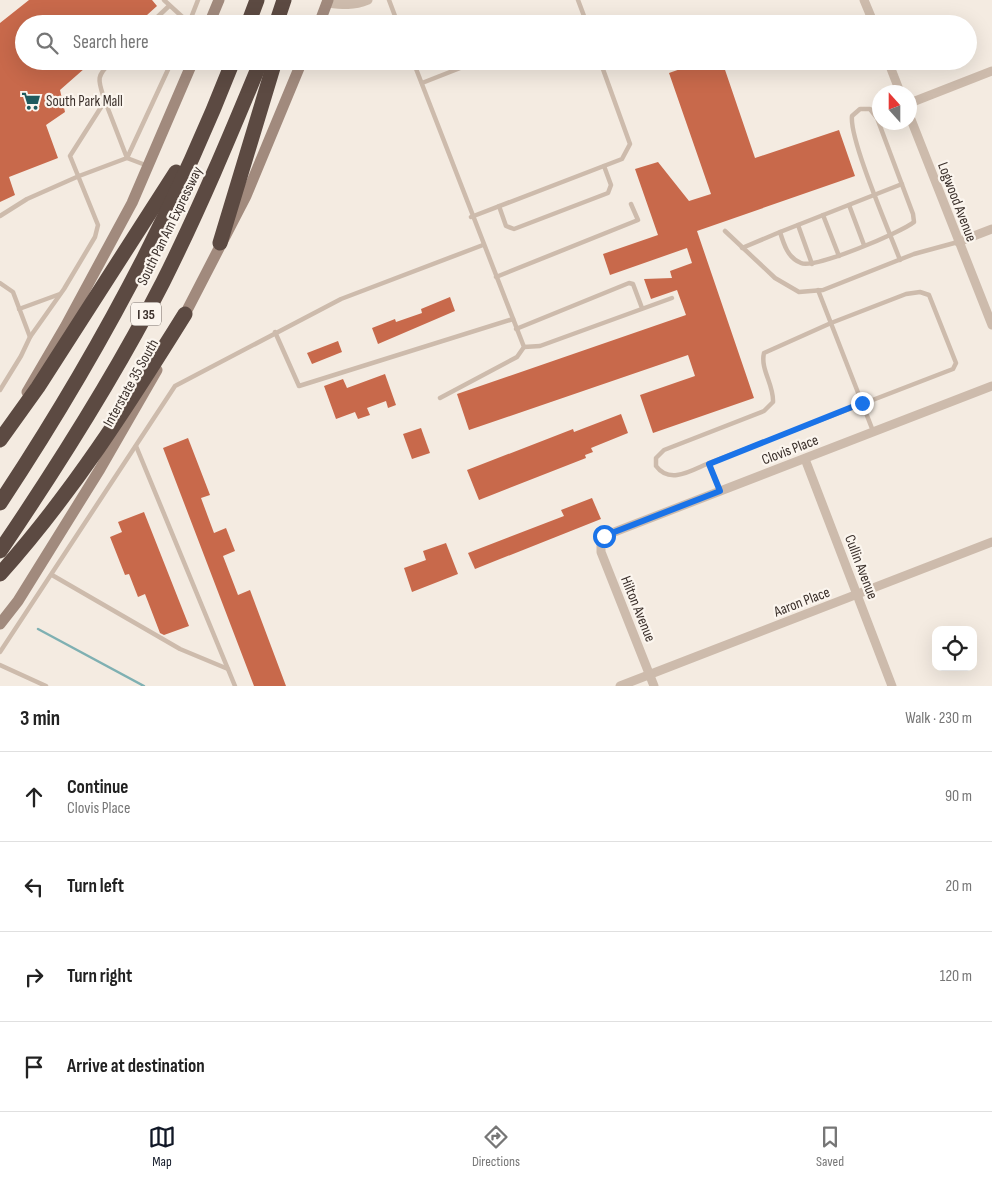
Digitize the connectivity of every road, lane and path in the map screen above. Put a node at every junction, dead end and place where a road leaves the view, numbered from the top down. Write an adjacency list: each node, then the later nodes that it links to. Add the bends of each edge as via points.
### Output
1 (164, 0): 12 (lane)
2 (198, 0): 15 (lane)
3 (219, 0): 16 (main road)
4 (257, 0): 17 (highway)
5 (284, 0): 18 (highway)
6 (294, 0): 19 (highway)
7 (368, 0): 11 (street, via 342,6)
8 (389, 0): 21 (lane)
9 (578, 0): 22 (lane)
10 (864, 0): 23 (street)
11 (328, 1): 20 (main road)
12 (169, 6): 13 (lane); 14 (lane)
13 (160, 15)
14 (180, 15)
15 (192, 15)
16 (213, 15)
17 (251, 15)
18 (279, 15)
19 (289, 15)
20 (323, 15)
21 (395, 15)
22 (583, 15)
23 (870, 15)
24 (103, 70): 39 (lane, via 98,81)
25 (168, 70): 42 (lane)
26 (189, 70): 43 (main road)
27 (229, 70): 40 (highway, South Pan Am Expressway / I 35)
28 (257, 70): 96 (highway, South Pan Am Expressway / I 35, via 218,166 141,324 70,444)
29 (272, 70): 60 (highway)
30 (298, 70): 60 (main road, Interstate 35 South, via 246,196)
31 (416, 70): 36 (lane)
32 (455, 70): 36 (lane)
33 (603, 70): 44 (lane, via 630,144 622,159)
34 (891, 70): 37 (street)
35 (992, 71): 38 (street)
36 (422, 83): 53 (lane)
37 (897, 85)
38 (917, 100)
39 (104, 101): 42 (lane); 45 (lane, via 70,156)
40 (209, 120): 88 (highway, via 38,387); 93 (highway, South Pan Am Expressway / I 35, via 107,329)
41 (915, 130): 59 (street, Logwood Avenue)
42 (127, 158): 43 (lane); 45 (lane)
43 (149, 166): 87 (main road, via 103,259)
44 (604, 166): 50 (lane); 50 (lane, via 611,185 608,193 523,226 514,229 506,226)
45 (78, 176): 52 (lane, via 27,199); 70 (lane, via 98,225 95,237)
46 (902, 184): 47 (lane); 47 (lane, via 877,118 870,108 860,109 852,116 850,126); 58 (lane, via 914,222)
47 (876, 195): 49 (lane); 58 (lane)
48 (632, 204): 67 (lane, via 638,220)
49 (849, 205): 51 (lane); 62 (lane)
50 (499, 206): 53 (lane)
51 (823, 215): 54 (lane); 64 (lane)
52 (0, 216)
53 (471, 217): 61 (lane)
54 (798, 225): 57 (lane); 66 (lane)
55 (992, 228): 59 (street)
56 (725, 232): 63 (lane)
57 (780, 232): 63 (lane); 66 (lane, via 786,250 793,257 802,264)
58 (890, 235): 62 (lane); 65 (lane)
59 (958, 242): 65 (lane); 77 (street, Logwood Avenue)
60 (220, 243): 74 (main road, Interstate 35 South)
61 (483, 245): 67 (lane); 79 (lane, via 341,299)
62 (864, 245): 64 (lane)
63 (742, 248): 69 (lane, via 774,278 799,292)
64 (839, 256): 66 (lane)
65 (900, 260): 69 (lane)
66 (812, 264)
67 (496, 277): 75 (lane)
68 (0, 283): 73 (lane, via 12,292)
69 (818, 290): 76 (lane)
70 (61, 293): 73 (lane); 80 (lane)
71 (672, 298): 72 (lane)
72 (642, 308): 78 (lane, via 633,284 629,283); 81 (lane, via 540,346)
73 (19, 309): 80 (lane)
74 (185, 314): 97 (highway, via 129,404 36,532); 100 (main road, Interstate 35 South, via 149,386 100,469 18,601)
75 (513, 319): 78 (lane); 79 (lane, via 299,386)
76 (832, 323): 85 (lane); 85 (lane, via 906,294 920,292 928,295 951,348 956,363 953,369); 91 (lane, via 764,353 774,391 773,402 764,411 664,450 656,458 660,472 669,476)
77 (992, 325)
78 (516, 328): 81 (lane)
79 (274, 332): 89 (lane, via 175,386)
80 (30, 337): 83 (lane)
81 (524, 347): 84 (lane, via 517,357)
82 (992, 386): 86 (street, Clovis Place)
83 (0, 390)
84 (440, 398)
85 (862, 403): 86 (lane); 91 (lane)
86 (874, 432): 90 (street, Clovis Place)
87 (0, 436)
88 (0, 440)
89 (136, 446): 98 (lane); 103 (lane)
90 (805, 459): 92 (street, Clovis Place); 99 (street, Cullin Avenue)
91 (709, 464): 92 (lane)
92 (720, 491): 94 (street, Clovis Place, via 610,533)
93 (0, 502)
94 (601, 541): 104 (street, Hilton Avenue, via 601,552)
95 (992, 542): 99 (street, Aaron Place)
96 (0, 551)
97 (0, 574)
98 (52, 575): 101 (lane); 103 (lane, via 180,649)
99 (858, 595): 104 (street, Aaron Place); 109 (street, Cullin Avenue)
100 (0, 624)
101 (0, 652)
102 (0, 665): 105 (lane)
103 (228, 669): 106 (lane)
104 (650, 675): 107 (street, Aaron Place); 108 (street, Hilton Avenue)
105 (46, 686)
106 (235, 686)
107 (620, 686)
108 (654, 686)
109 (892, 686)

